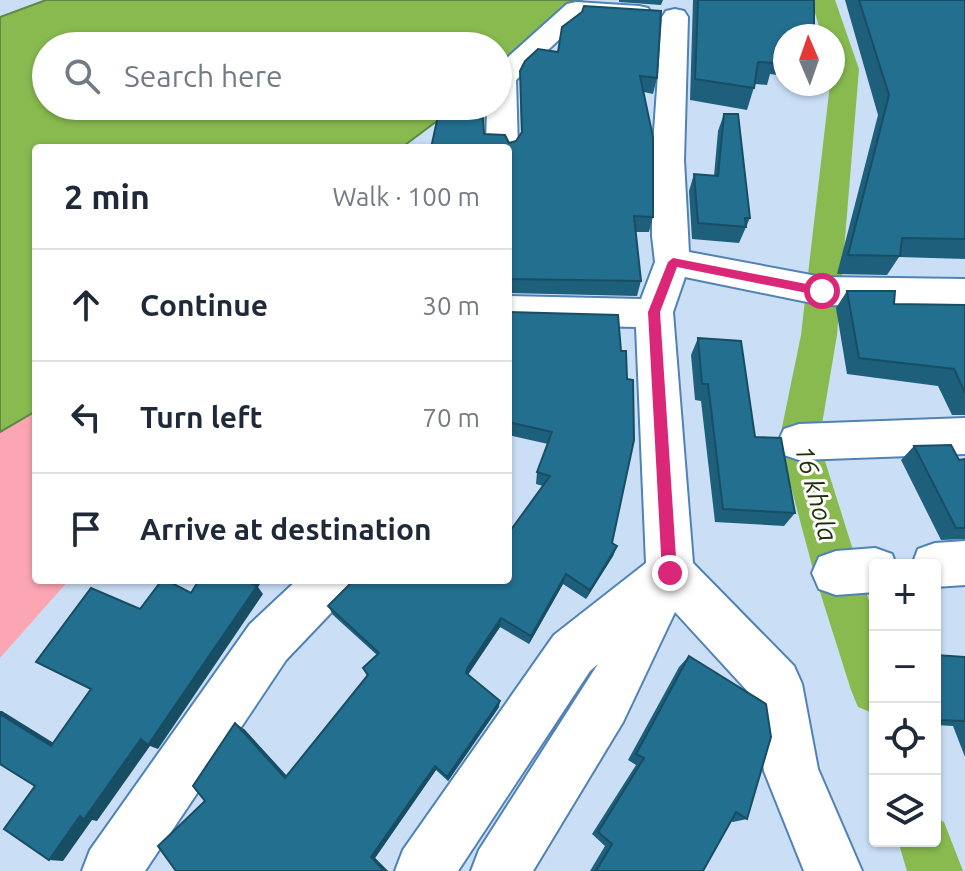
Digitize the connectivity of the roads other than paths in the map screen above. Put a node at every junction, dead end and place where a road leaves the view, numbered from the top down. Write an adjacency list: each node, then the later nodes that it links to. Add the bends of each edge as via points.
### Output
1 (677, 8): 2 (street, via 576,10); 5 (street, via 668,160)
2 (512, 69)
3 (502, 120): 4 (street)
4 (502, 144)
5 (673, 262): 6 (street, via 822,291); 8 (street)
6 (965, 293)
7 (512, 310): 8 (street)
8 (654, 312): 13 (street)
9 (965, 436): 10 (street)
10 (799, 442)
11 (965, 563): 12 (street)
12 (941, 565)
13 (670, 573): 16 (street, via 572,653); 17 (street, via 605,704); 18 (street, via 776,684 791,771)
14 (326, 584): 15 (street, via 268,642)
15 (111, 871)
16 (424, 871)
17 (500, 871)
18 (833, 871)

